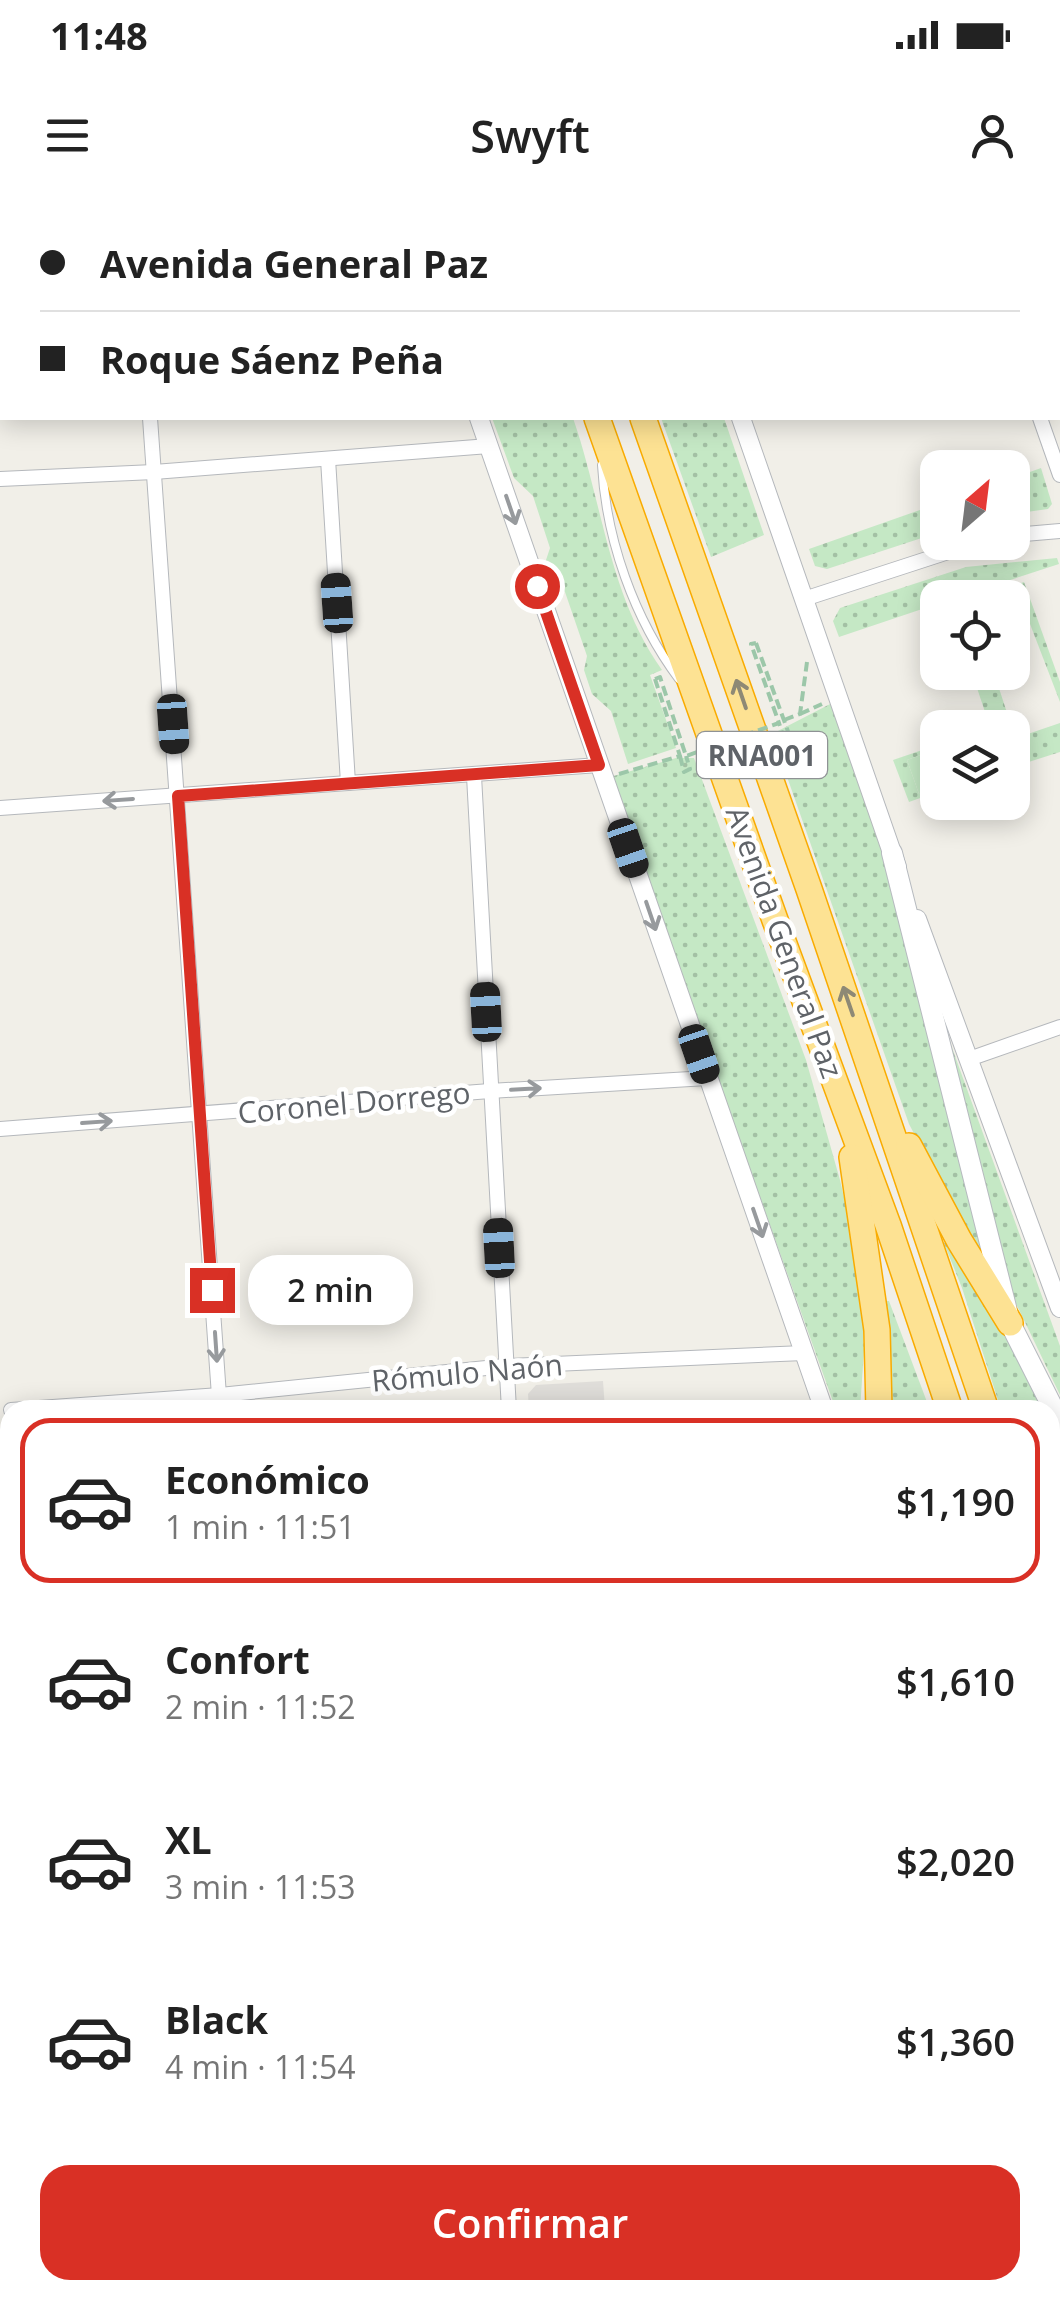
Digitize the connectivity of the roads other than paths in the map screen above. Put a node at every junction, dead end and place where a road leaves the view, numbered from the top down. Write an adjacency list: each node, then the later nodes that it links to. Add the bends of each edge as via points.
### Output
1 (150, 420): 9 (street)
2 (479, 420): 7 (street)
3 (644, 420): 27 (highway, Avenida General Paz / RNA001, one-way to 3)
4 (743, 420): 15 (street)
5 (1041, 420): 10 (street)
6 (599, 421): 26 (highway, Avenida General Paz / RNA001)
7 (489, 446): 8 (street); 16 (street, one-way to 16)
8 (328, 460): 9 (street); 18 (street)
9 (154, 472): 11 (street); 19 (street)
10 (1060, 475)
11 (0, 479)
12 (1060, 530): 13 (street)
13 (1030, 533)
14 (924, 560): 15 (street)
15 (804, 599): 21 (street)
16 (602, 772): 17 (street); 24 (street, one-way to 24)
17 (474, 776): 18 (street); 25 (street)
18 (348, 783): 19 (street)
19 (178, 796): 20 (street, one-way to 20); 28 (street)
20 (0, 808)
21 (892, 853): 23 (street); 32 (main road)
22 (1060, 1028): 23 (street)
23 (968, 1059): 30 (street)
24 (707, 1078): 25 (street, Coronel Dorrego, one-way to 24); 33 (street, one-way to 33)
25 (490, 1091): 28 (street, Coronel Dorrego); 34 (street)
26 (841, 1093): 39 (highway, via 870,1271); 40 (highway, Avenida General Paz / RNA001)
27 (880, 1094): 32 (highway); 41 (highway, Avenida General Paz / RNA001)
28 (201, 1114): 29 (street, Coronel Dorrego, one-way to 28); 35 (street, one-way to 35)
29 (0, 1130)
30 (1052, 1269): 31 (street)
31 (1060, 1308)
32 (1010, 1324): 42 (main road)
33 (804, 1352): 34 (street, Rómulo Naón); 38 (street)
34 (506, 1366): 36 (street, Rómulo Naón); 37 (street)
35 (220, 1400)
36 (236, 1400)
37 (508, 1400)
38 (821, 1400)
39 (879, 1400)
40 (947, 1400)
41 (982, 1400)
42 (1049, 1400)

